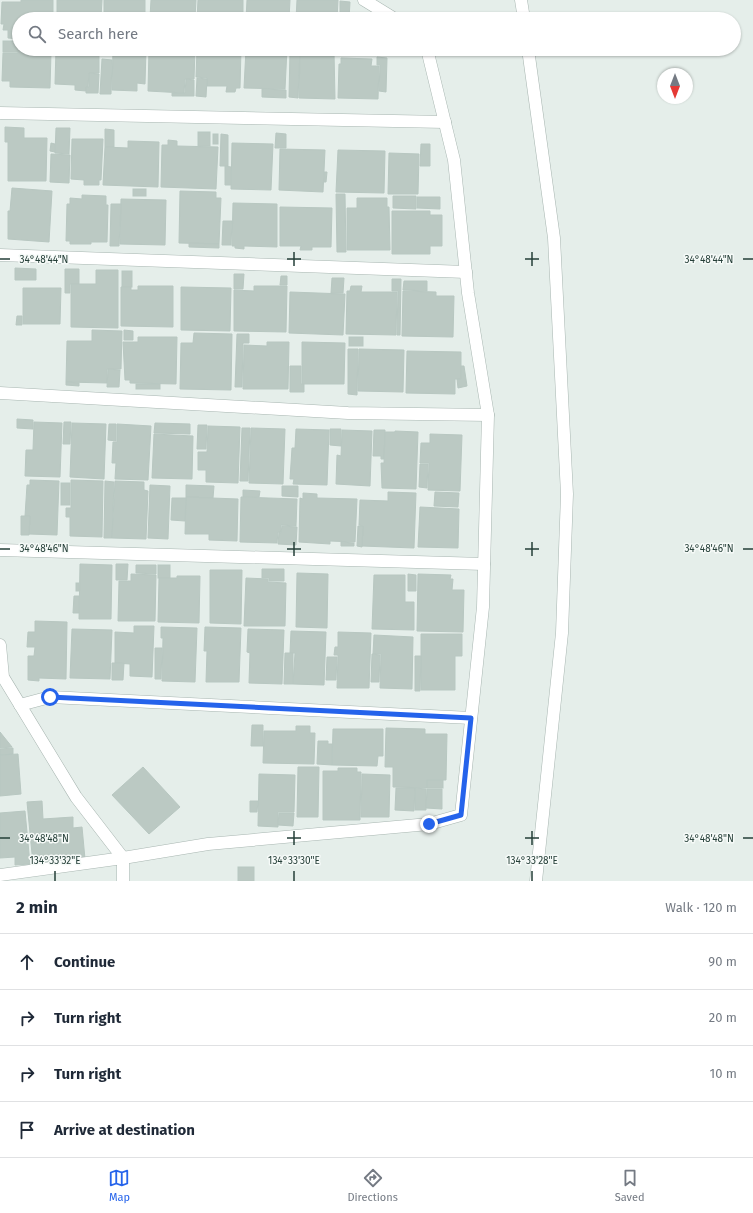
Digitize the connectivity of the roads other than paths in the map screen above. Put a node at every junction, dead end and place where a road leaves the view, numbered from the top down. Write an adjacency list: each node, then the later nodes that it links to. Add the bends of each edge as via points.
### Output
1 (364, 0): 3 (street)
2 (521, 0): 4 (street)
3 (383, 12)
4 (523, 12)
5 (429, 56): 8 (street)
6 (529, 56): 21 (street, via 554,238 567,494 562,633)
7 (0, 113): 8 (street)
8 (445, 122): 10 (street, via 454,160)
9 (0, 255): 10 (street)
10 (466, 272): 12 (street)
11 (0, 393): 12 (street, via 348,413)
12 (488, 415): 14 (street)
13 (0, 550): 14 (street)
14 (484, 564): 17 (street, via 483,607)
15 (0, 644): 16 (street, via 3,677)
16 (20, 705): 17 (street, via 50,697); 18 (street, via 76,798)
17 (471, 718): 18 (street, via 461,815 429,824 208,844)
18 (123, 858): 19 (street); 20 (street)
19 (0, 875)
20 (123, 881)
21 (536, 881)

